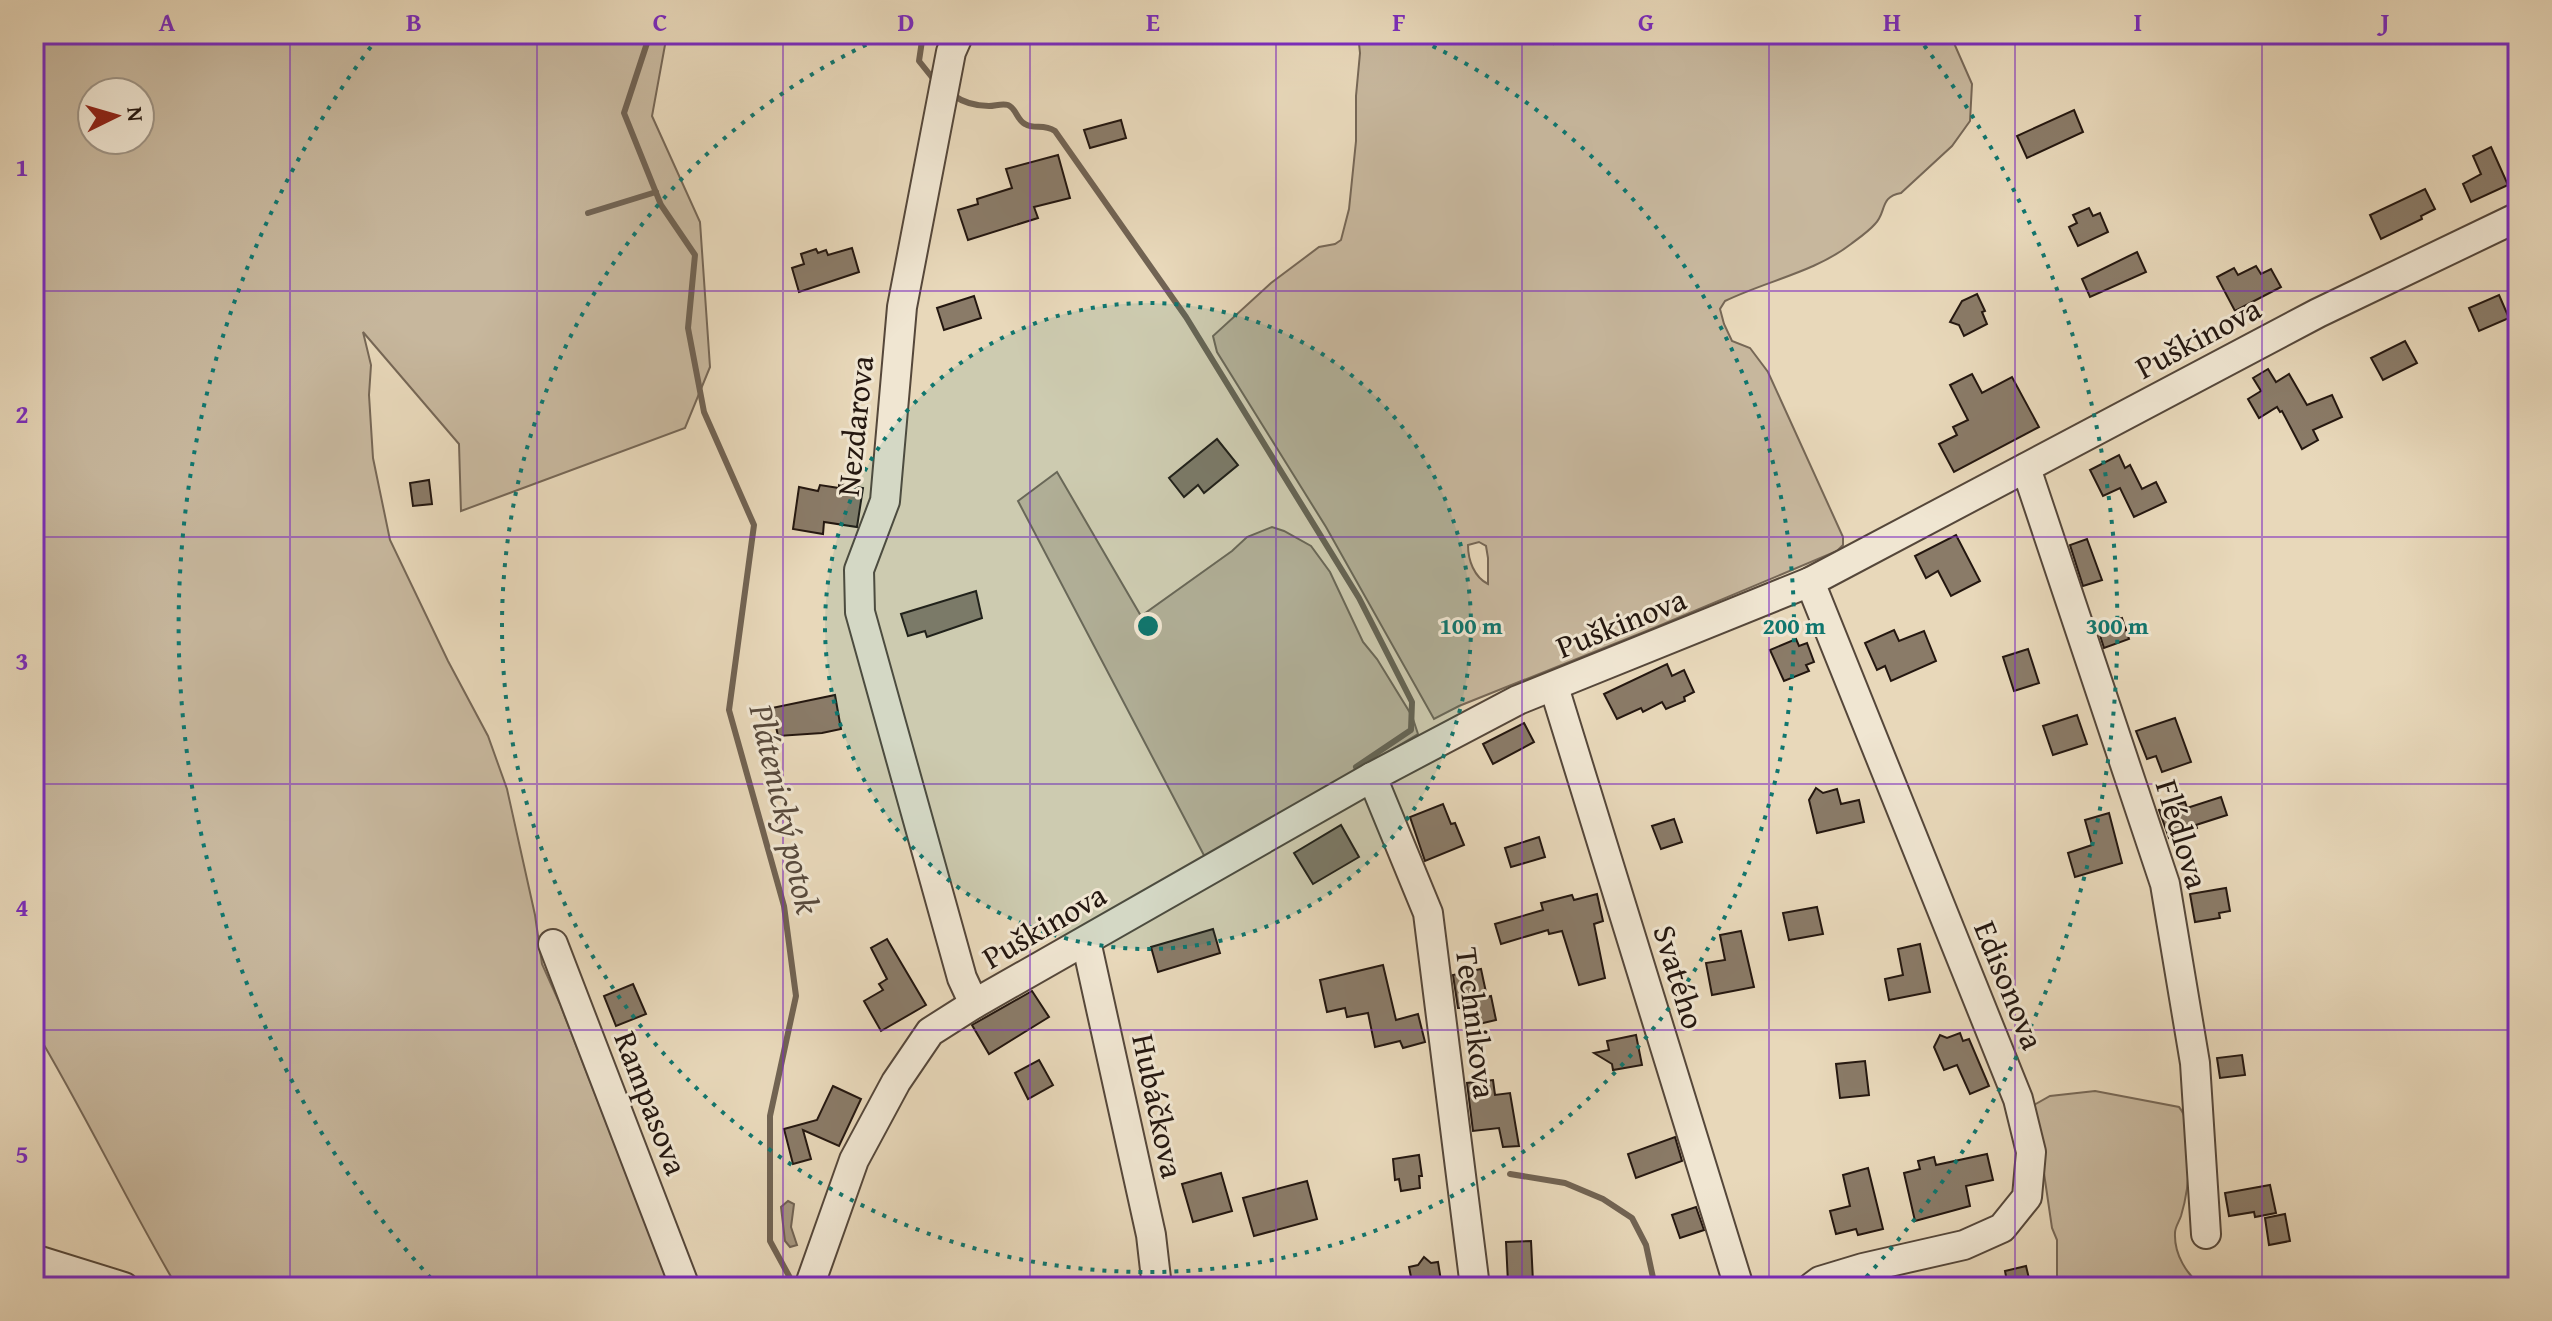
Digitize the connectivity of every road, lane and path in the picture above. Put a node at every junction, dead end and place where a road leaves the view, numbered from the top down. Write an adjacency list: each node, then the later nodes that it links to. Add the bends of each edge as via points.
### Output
1 (959, 34): 9 (street, Nezdarova, via 951,52 902,307 885,501 859,570 860,612 962,978)
2 (2518, 217): 3 (street, Puškinova, via 2318,313)
3 (2026, 468): 4 (street, Puškinova); 10 (street, Flédlova, via 2165,884 2195,1063)
4 (1810, 582): 5 (street, Puškinova); 18 (street, Edisonova, via 2018,1099 2031,1152 2027,1197 2002,1228 1964,1245 1863,1268)
5 (1554, 687): 6 (street, Puškinova, via 1518,700); 17 (street, Svatého)
6 (1372, 777): 7 (street, Puškinova); 16 (street, Technikova, via 1428,913)
7 (1086, 941): 9 (street, Puškinova); 15 (street, Hubáčkova, via 1151,1235)
8 (553, 944): 13 (street, Rampasova)
9 (974, 1004): 14 (street, Puškinova, via 930,1032 896,1082 854,1160)
10 (2206, 1234)
11 (34, 1259): 12 (street)
12 (124, 1287)
13 (685, 1287)
14 (809, 1287)
15 (1157, 1287)
16 (1475, 1287)
17 (1739, 1287)
18 (1812, 1287)

